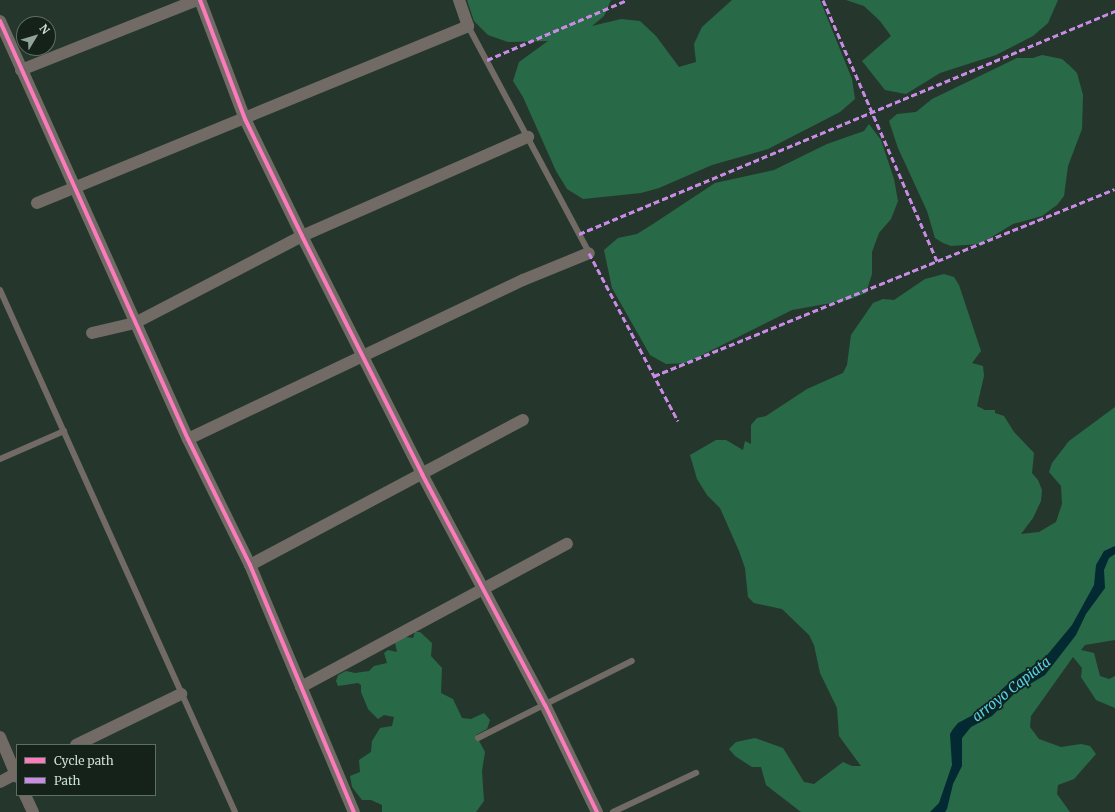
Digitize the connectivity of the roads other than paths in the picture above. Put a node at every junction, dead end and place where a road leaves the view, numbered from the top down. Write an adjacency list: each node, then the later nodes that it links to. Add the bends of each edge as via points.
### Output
1 (197, 0): 6 (street)
2 (200, 0): 7 (street)
3 (459, 0): 5 (street)
4 (0, 22): 6 (street)
5 (468, 26): 7 (street); 8 (lane)
6 (21, 70): 9 (street)
7 (245, 119): 9 (street); 11 (street)
8 (528, 137): 11 (street); 12 (lane)
9 (76, 189): 10 (street); 14 (street)
10 (37, 203)
11 (302, 236): 14 (street); 16 (street)
12 (589, 253): 16 (street, via 524,280)
13 (0, 290): 18 (lane)
14 (135, 323): 15 (street); 19 (street)
15 (92, 333)
16 (362, 356): 19 (street); 21 (street)
17 (523, 420): 21 (street)
18 (64, 431): 20 (lane); 27 (lane)
19 (188, 439): 23 (street)
20 (0, 459)
21 (422, 474): 23 (street); 24 (street)
22 (568, 544): 24 (street)
23 (250, 565): 26 (street)
24 (485, 590): 26 (street); 28 (street)
25 (632, 661): 28 (lane)
26 (301, 686): 39 (street)
27 (181, 694): 31 (street); 38 (lane)
28 (545, 705): 30 (lane); 40 (street)
29 (0, 737): 32 (street)
30 (478, 738)
31 (78, 744)
32 (16, 773)
33 (696, 773): 41 (lane)
34 (16, 775): 35 (street)
35 (0, 782)
36 (25, 796): 37 (street)
37 (33, 812)
38 (235, 812)
39 (354, 812)
40 (597, 812)
41 (613, 812)

